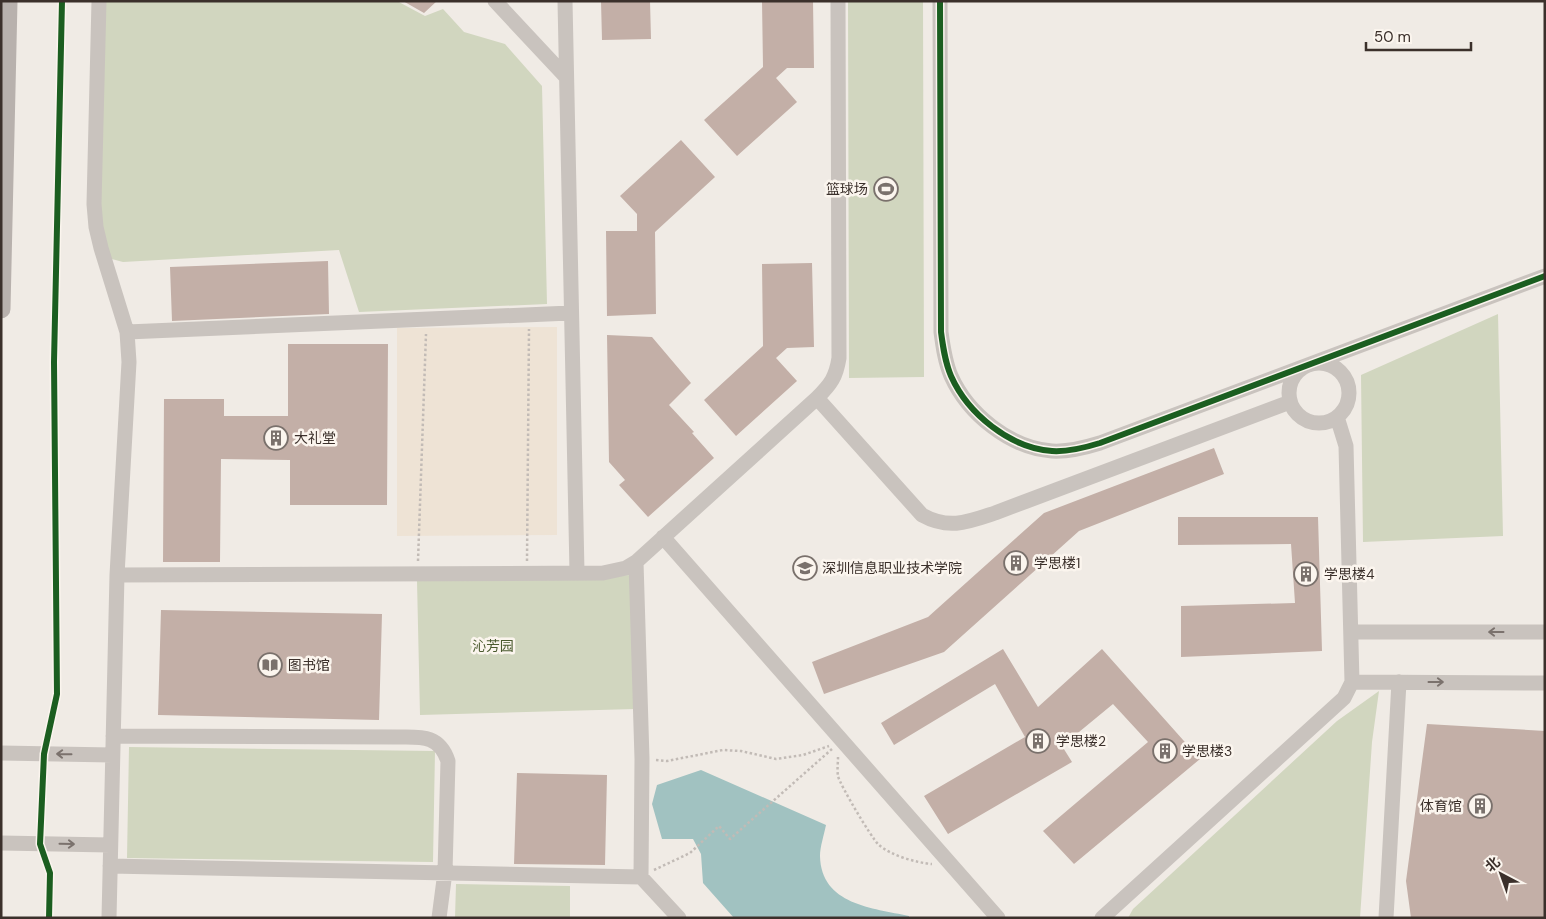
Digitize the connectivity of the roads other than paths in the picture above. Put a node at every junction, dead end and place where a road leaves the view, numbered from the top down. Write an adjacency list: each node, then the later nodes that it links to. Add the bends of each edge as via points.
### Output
1 (8, 1): 9 (main road)
2 (99, 1): 11 (street, via 94,204 96,227)
3 (495, 1): 7 (street)
4 (565, 1): 7 (street)
5 (838, 1): 13 (street, via 839,358 834,380)
6 (940, 1): 12 (street, via 941,332 951,376 962,395 993,428 1031,447 1051,451 1075,450)
7 (566, 76): 10 (street)
8 (1545, 276): 12 (street)
9 (1, 309)
10 (570, 312): 11 (street); 18 (street)
11 (127, 332): 19 (street, via 129,362)
12 (1309, 364): 14 (street, via 1294,375 1290,384); 15 (street, via 1328,364 1343,375 1349,392 1348,402)
13 (817, 398): 14 (street, via 922,515 946,524 995,513); 16 (street)
14 (1290, 402): 15 (street, via 1295,411 1310,422 1319,423)
15 (1337, 417): 20 (street, via 1346,446)
16 (663, 538): 17 (street); 33 (street, via 950,864)
17 (636, 562): 18 (street, via 616,572); 32 (street, via 642,758)
18 (577, 572): 19 (street)
19 (117, 575): 25 (street)
20 (1351, 632): 21 (street, one-way to 20); 22 (street)
21 (1545, 632)
22 (1352, 682): 23 (street); 34 (street, via 1344,698)
23 (1399, 682): 24 (street, one-way to 24); 39 (street)
24 (1545, 683)
25 (113, 736): 27 (street); 31 (street, via 424,737 432,740 445,752 448,761)
26 (1, 753): 27 (street, one-way to 26)
27 (112, 755): 29 (street)
28 (1, 843): 29 (street, one-way to 29)
29 (110, 845): 30 (street)
30 (110, 866): 31 (street); 35 (street)
31 (445, 872): 32 (street); 36 (street)
32 (641, 877): 37 (street)
33 (986, 912): 38 (street)
34 (1103, 917)
35 (109, 918)
36 (439, 918)
37 (679, 918)
38 (998, 918)
39 (1386, 918)

